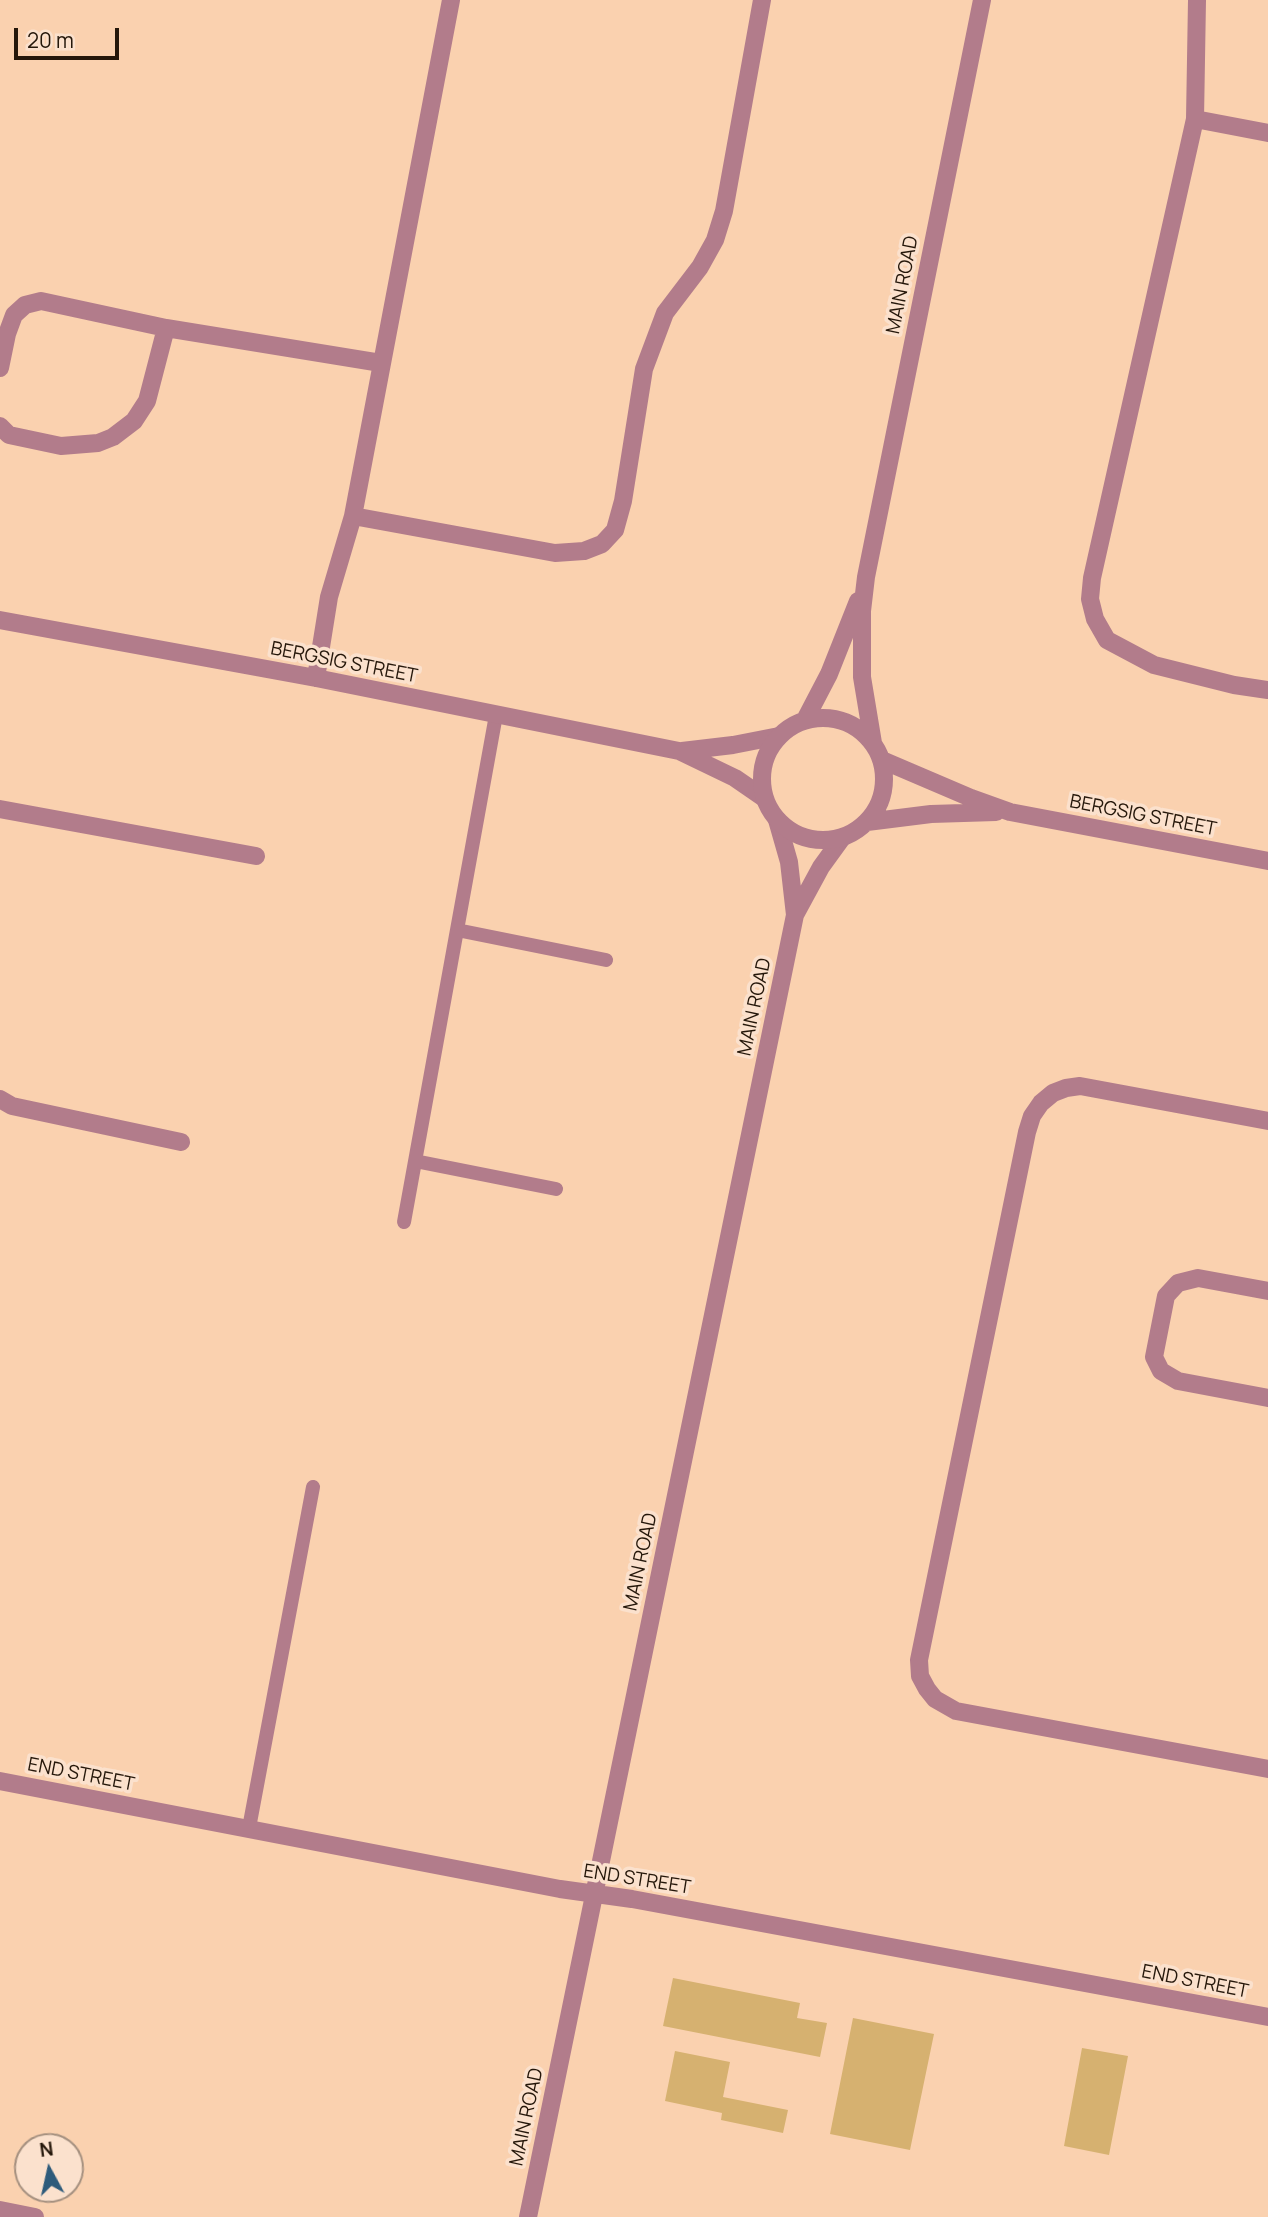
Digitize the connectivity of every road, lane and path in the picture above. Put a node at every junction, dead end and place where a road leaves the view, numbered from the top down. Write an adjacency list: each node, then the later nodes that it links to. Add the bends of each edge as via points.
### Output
1 (450, 0): 8 (street)
2 (762, 0): 11 (street, via 724,211 700,267 665,313 644,369 615,530 602,544 584,551 555,553)
3 (982, 0): 12 (street, MAIN ROAD)
4 (1197, 0): 5 (street)
5 (1195, 120): 6 (street); 15 (street, via 1090,599 1107,640 1154,665)
6 (1268, 133)
7 (166, 328): 8 (street); 9 (street, via 41,301 25,305 15,315); 10 (street, via 147,401 134,421 113,437 61,446 9,435)
8 (381, 363): 11 (street)
9 (0, 368)
10 (0, 426)
11 (353, 516): 14 (street, via 329,597)
12 (866, 577): 17 (street, MAIN ROAD, via 843,642); 19 (street, MAIN ROAD, via 862,666)
13 (0, 620): 14 (street, BERGSIG STREET)
14 (316, 678): 16 (street, BERGSIG STREET)
15 (1268, 690)
16 (496, 715): 20 (street, BERGSIG STREET); 31 (lane)
17 (805, 720): 18 (street); 19 (street, via 843,721)
18 (779, 736): 20 (street, BERGSIG STREET); 22 (street, via 763,765)
19 (873, 743): 21 (street)
20 (679, 751): 22 (street, BERGSIG STREET)
21 (882, 760): 24 (street, BERGSIG STREET); 26 (street, via 883,793)
22 (764, 798): 25 (street)
23 (0, 810): 28 (street)
24 (1010, 812): 26 (street, BERGSIG STREET, via 931,814); 29 (street, BERGSIG STREET)
25 (777, 820): 27 (street, via 788,830 814,840); 30 (street, MAIN ROAD, via 789,862)
26 (867, 822): 27 (street)
27 (842, 838): 30 (street, MAIN ROAD)
28 (256, 856)
29 (1268, 861)
30 (795, 915): 45 (street, MAIN ROAD)
31 (457, 930): 32 (lane); 36 (lane)
32 (606, 960)
33 (0, 1099): 35 (street, via 12,1106)
34 (1268, 1121): 42 (street, via 1080,1086 1054,1093 1032,1116 919,1660 927,1689 956,1711)
35 (181, 1142)
36 (415, 1161): 37 (lane); 38 (lane)
37 (556, 1189)
38 (404, 1222)
39 (1268, 1291): 40 (street, via 1198,1278 1178,1283 1166,1296 1154,1357 1168,1377)
40 (1268, 1398)
41 (313, 1487): 44 (lane)
42 (1268, 1769)
43 (0, 1781): 44 (street, END STREET)
44 (249, 1828): 45 (street, END STREET)
45 (595, 1894): 46 (street, END STREET); 49 (street, MAIN ROAD)
46 (1268, 2017)
47 (0, 2210): 48 (street)
48 (35, 2217)
49 (528, 2217)

